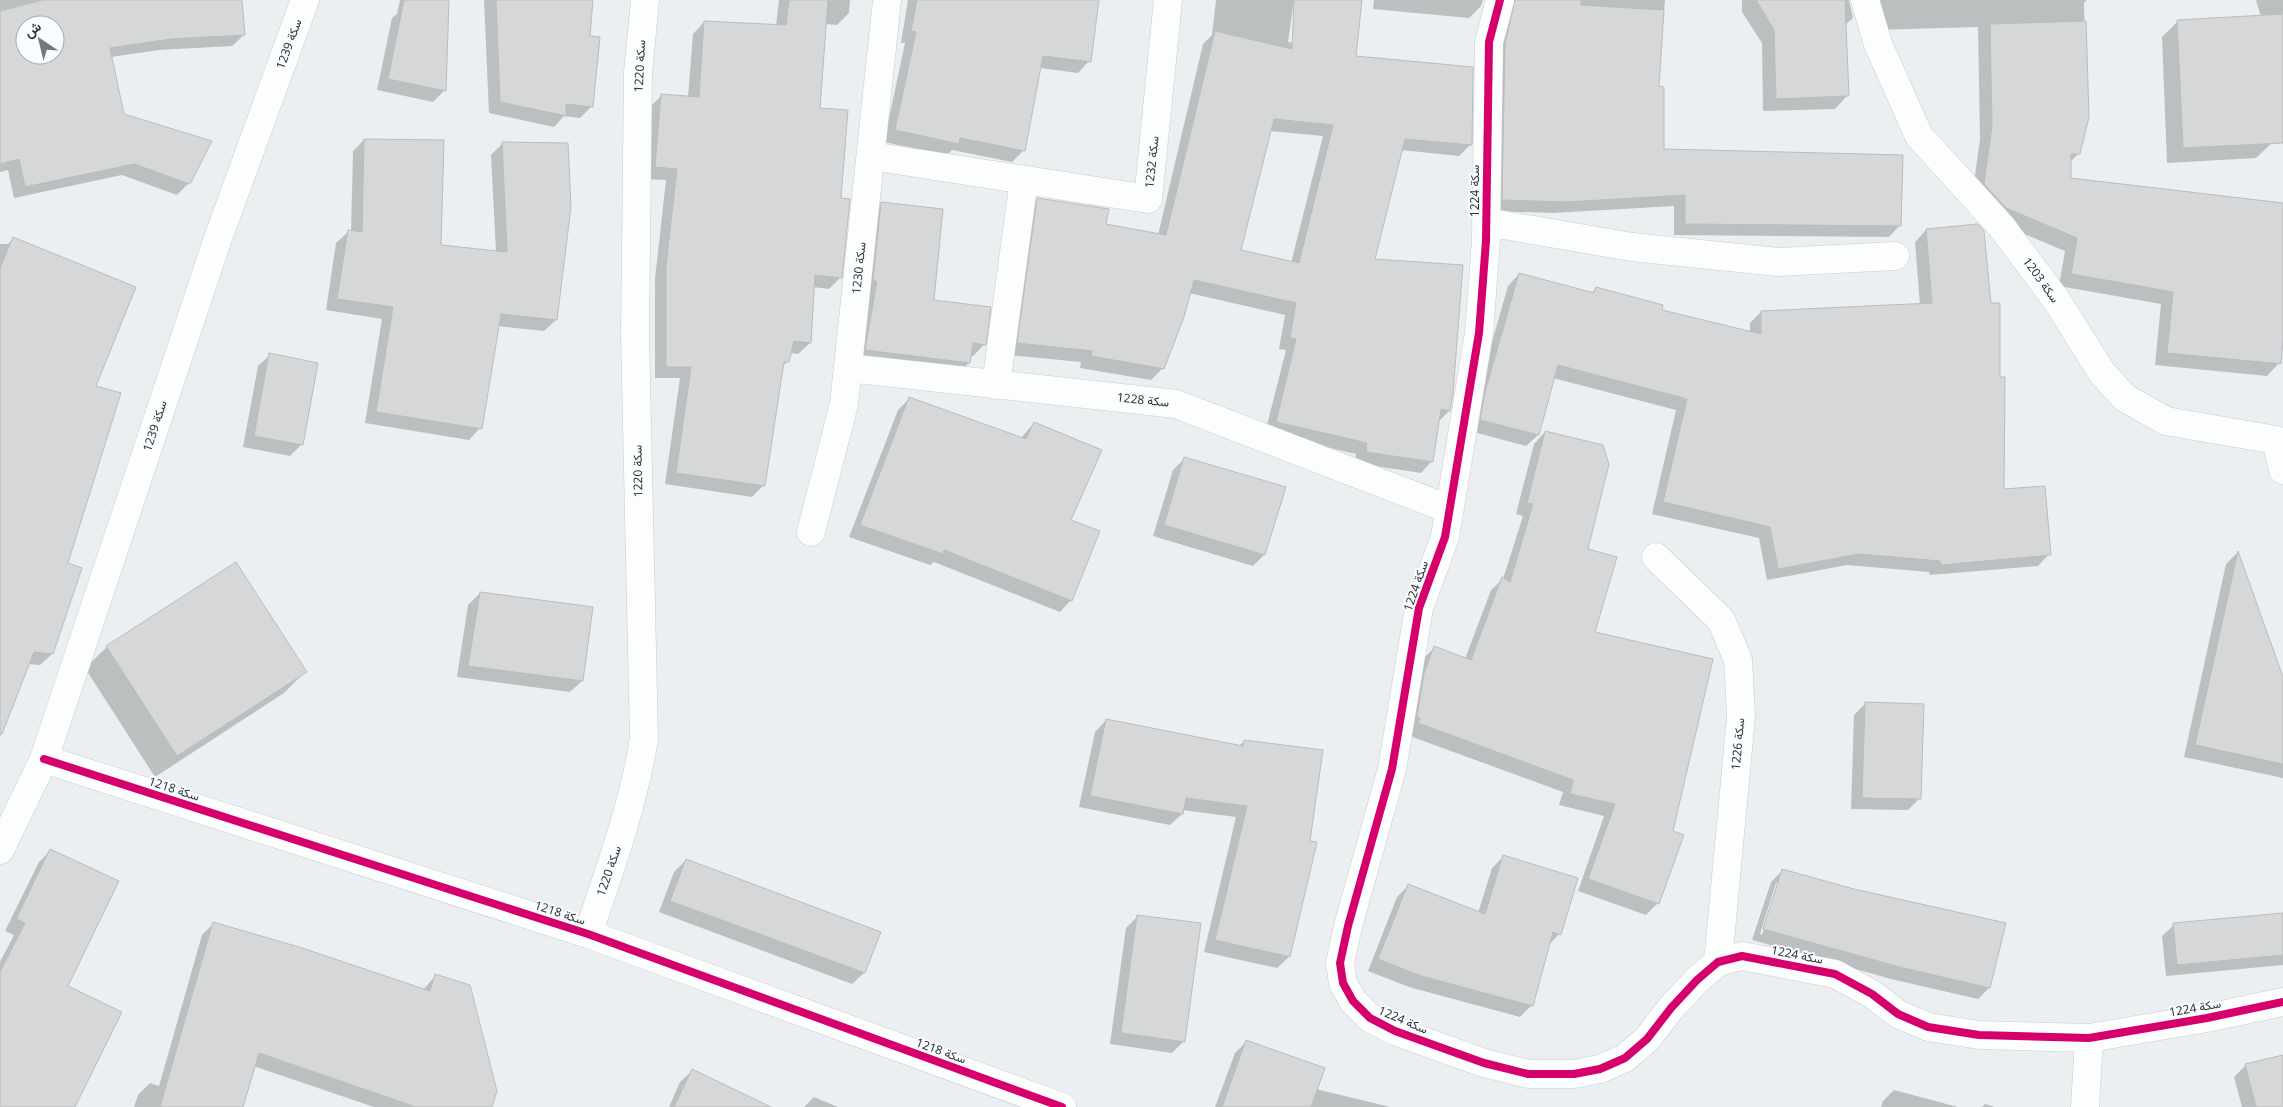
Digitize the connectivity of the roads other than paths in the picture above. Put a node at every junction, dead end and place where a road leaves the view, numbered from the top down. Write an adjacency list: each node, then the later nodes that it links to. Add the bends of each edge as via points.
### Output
1 (305, 0): 18 (street, سكة 1239, via 217,240)
2 (645, 0): 20 (street, سكة 1220, via 638,73 635,335 644,738 638,779 626,823)
3 (887, 0): 7 (street, سكة 1230)
4 (1168, 0): 8 (street, سكة 1232, via 1148,199)
5 (1500, 0): 9 (street, سكة 1224, via 1489,42)
6 (1865, 0): 13 (street, سكة 1203, via 1878,44 1919,136 2001,226 2057,301 2102,373 2125,398 2166,421)
7 (871, 156): 8 (street, سكة 1232); 11 (street, سكة 1230)
8 (1024, 180): 12 (street)
9 (1486, 222): 10 (street, via 1632,247 1778,262); 15 (street, سكة 1224, via 1479,332)
10 (1894, 256)
11 (848, 368): 12 (street, سكة 1228); 16 (street, سكة 1230, via 844,404)
12 (996, 384): 15 (street, سكة 1228, via 1176,404)
13 (2280, 439): 14 (street, سكة 1203)
14 (2283, 470)
15 (1449, 509): 21 (street, سكة 1224, via 1445,537 1419,608 1392,769 1340,963 1343,983 1353,1000 1370,1018 1395,1031 1484,1063 1528,1074 1574,1074 1600,1069 1626,1058 1648,1039 1671,1008)
16 (811, 532)
17 (1656, 557): 21 (street, سكة 1226, via 1721,620 1738,660 1741,717)
18 (44, 759): 19 (street, سكة 1239); 20 (street, سكة 1218)
19 (0, 850)
20 (588, 934): 24 (street, سكة 1218)
21 (1718, 962): 23 (street, سكة 1224, via 1742,956 1836,974 1872,994 1898,1014 1928,1027 1978,1035)
22 (2283, 1002): 23 (street, سكة 1224)
23 (2089, 1038): 25 (street)
24 (1062, 1107)
25 (2085, 1107)

